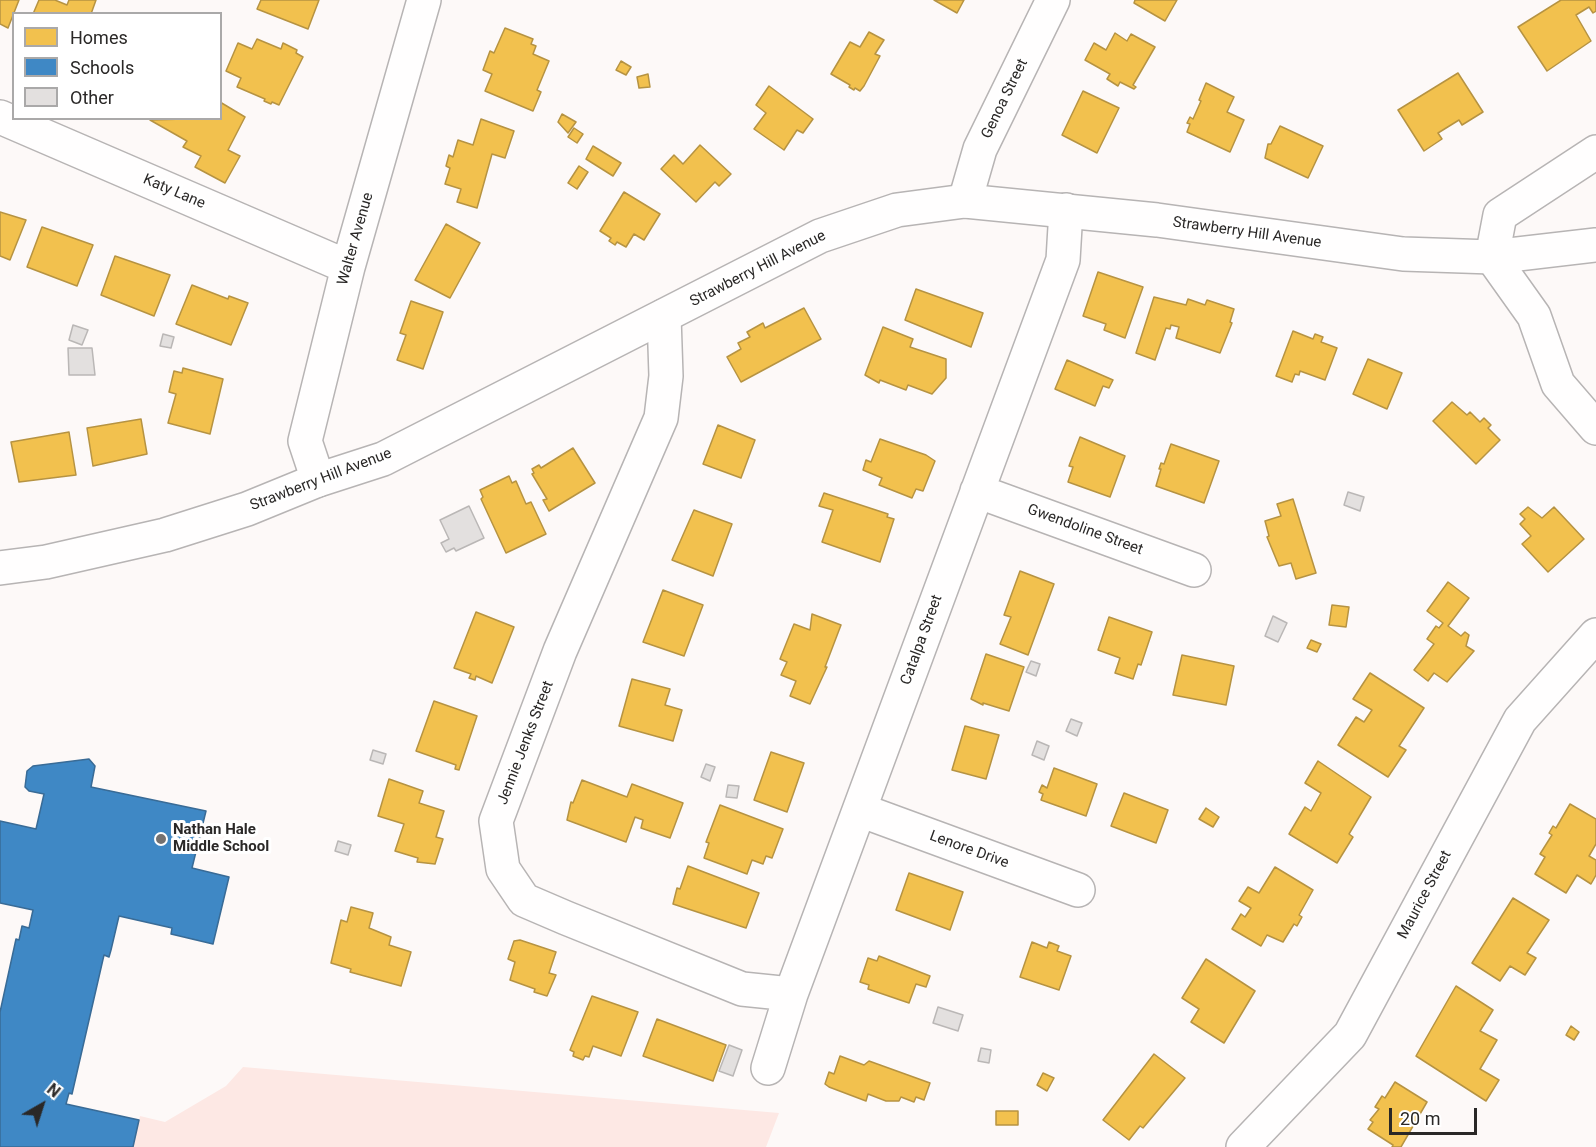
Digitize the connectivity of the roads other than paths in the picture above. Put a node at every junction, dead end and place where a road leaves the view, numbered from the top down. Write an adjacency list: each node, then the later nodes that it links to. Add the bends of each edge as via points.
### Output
1 (424, 0): 9 (street, Walter Avenue)
2 (1053, 0): 5 (street, Genoa Street, via 980,148)
3 (0, 117): 9 (street, Katy Lane)
4 (1596, 152): 8 (street, via 1500,215)
5 (965, 201): 6 (street, Strawberry Hill Avenue); 10 (street, Strawberry Hill Avenue, via 897,210 820,236)
6 (1066, 210): 8 (street, Strawberry Hill Avenue, via 1403,254); 13 (street, Catalpa Street, via 1063,260)
7 (1596, 245): 8 (street, Strawberry Hill Avenue)
8 (1492, 257): 11 (street, via 1534,316 1558,384)
9 (348, 267): 12 (street, Walter Avenue, via 305,441)
10 (664, 316): 12 (street, Strawberry Hill Avenue, via 383,459); 19 (street, Jennie Jenks Street, via 666,376 661,418 560,651 496,821 503,869 524,900 742,989)
11 (1596, 428)
12 (318, 480): 14 (street, Strawberry Hill Avenue, via 247,509 165,535 46,562)
13 (977, 491): 15 (street, Gwendoline Street); 17 (street, Catalpa Street)
14 (0, 568)
15 (1194, 570)
16 (1596, 635): 21 (street, Maurice Street, via 1520,720 1350,1035)
17 (860, 810): 18 (street, Lenore Drive); 19 (street, Catalpa Street)
18 (1078, 890)
19 (791, 994): 20 (street, Catalpa Street)
20 (768, 1068)
21 (1243, 1147)

